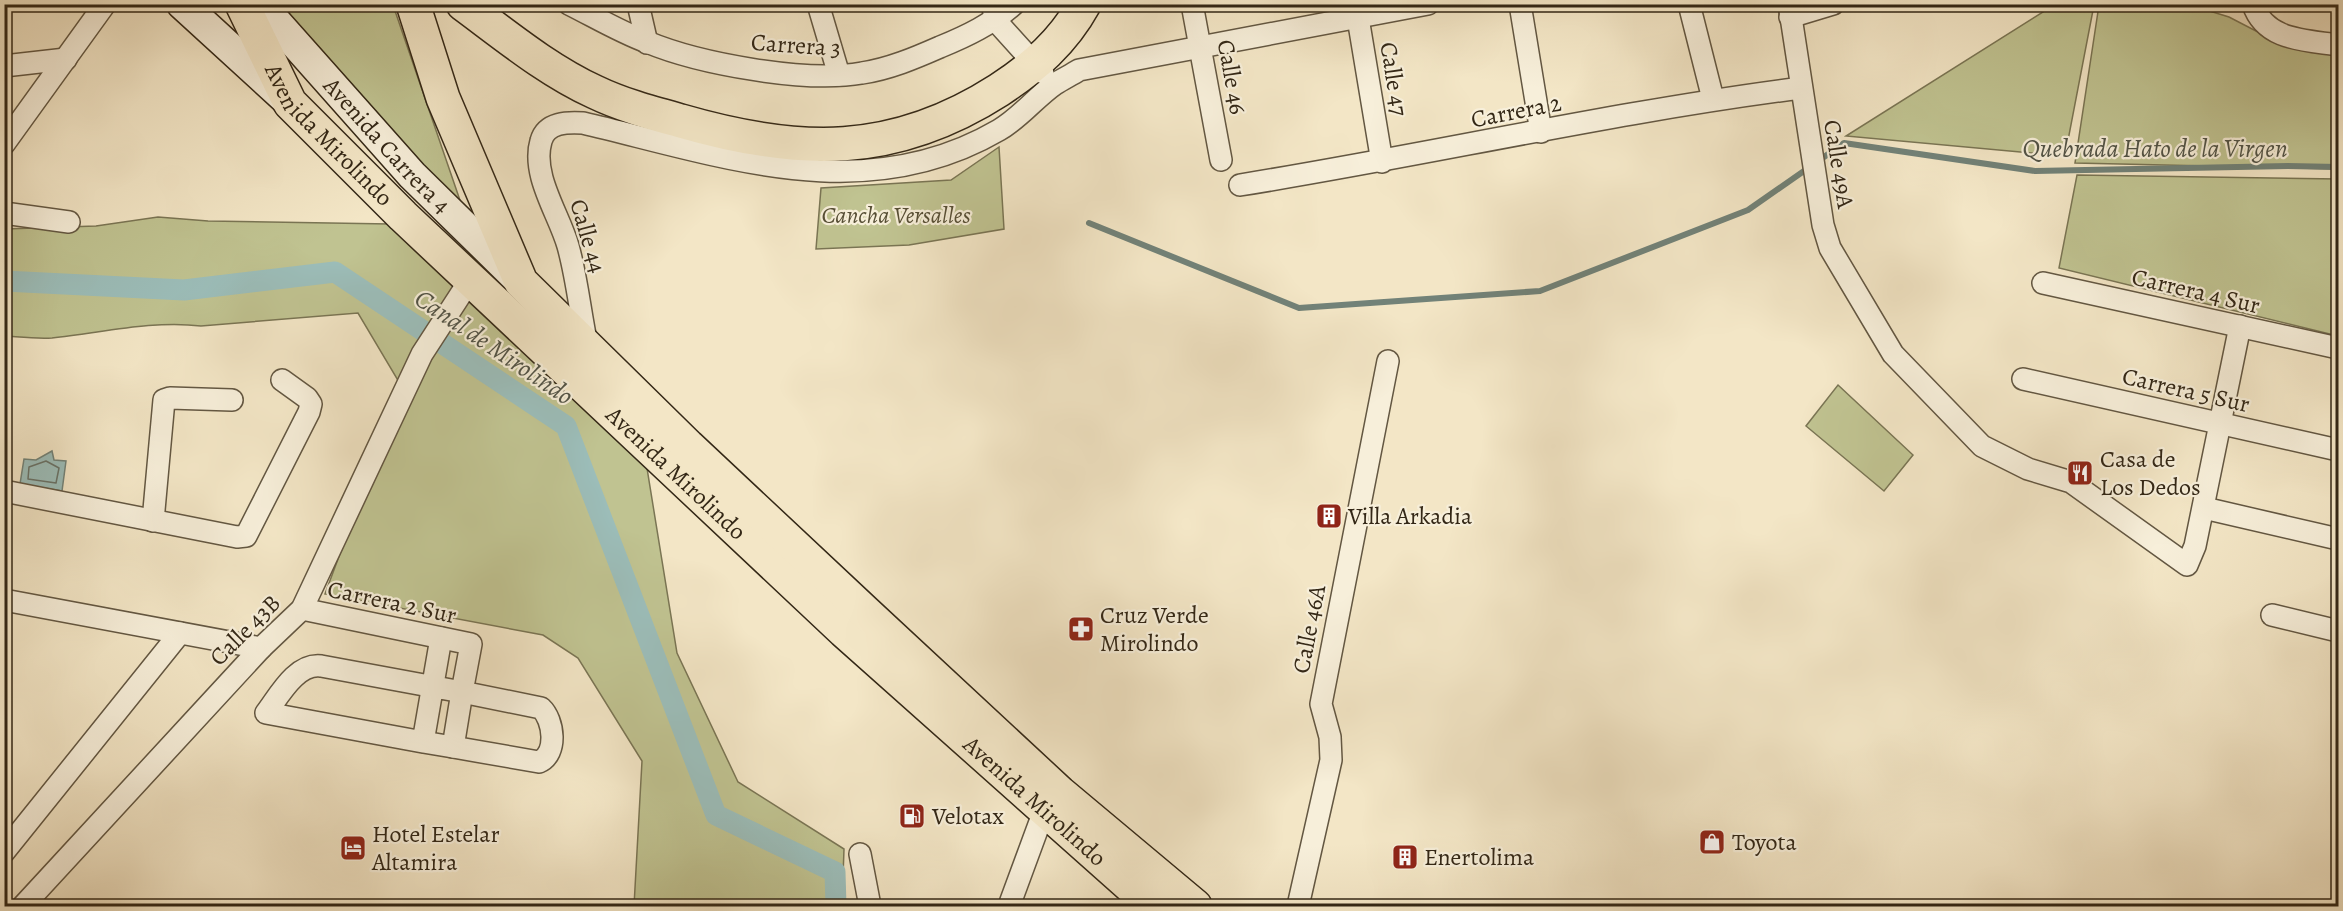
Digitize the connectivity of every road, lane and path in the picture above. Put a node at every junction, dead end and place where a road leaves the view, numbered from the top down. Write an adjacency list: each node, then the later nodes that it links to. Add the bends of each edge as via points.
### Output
1 (105, 4): 23 (street)
2 (182, 4): 29 (main road, Avenida Carrera 4)
3 (463, 4): 25 (main road, via 564,76 597,93 703,128 784,144 856,143 922,129)
4 (569, 4): 20 (street, Carrera 3)
5 (638, 4): 20 (street)
6 (818, 4): 26 (street)
7 (1014, 4): 19 (street, Carrera 3)
8 (1084, 4): 25 (main road, via 1058,44)
9 (1192, 4): 22 (street, Calle 46)
10 (1428, 4): 16 (street)
11 (1520, 4): 30 (street)
12 (1689, 4): 28 (street)
13 (1833, 4): 17 (street)
14 (2253, 4): 21 (street, via 2257,17 2283,37)
15 (415, 11): 38 (main road, Avenida Mirolindo, via 443,98)
16 (1357, 11): 22 (street); 33 (street, Calle 47)
17 (1790, 11): 27 (street, Calle 49A)
18 (252, 12): 29 (main road, Avenida Mirolindo); 38 (main road, Avenida Carrera 4)
19 (994, 13): 25 (street); 26 (street, Carrera 3, via 907,62)
20 (647, 43): 26 (street, Carrera 3, via 698,60)
21 (2338, 45)
22 (1201, 46): 25 (street); 32 (street, Calle 46)
23 (66, 59): 24 (street); 31 (street)
24 (4, 66)
25 (1045, 74): 42 (street, Calle 44, via 1000,130 939,159 883,170 819,172 752,164 583,123 562,123 550,128 541,139 541,173 568,247)
26 (839, 75)
27 (1801, 88): 28 (street, Carrera 2); 50 (street, Calle 49A, via 1830,248 1893,354 1982,446 2028,469 2071,482 2187,565)
28 (1713, 99): 30 (street, Carrera 2)
29 (290, 103): 37 (main road, Avenida Mirolindo)
30 (1542, 132): 33 (street, Carrera 2)
31 (4, 144)
32 (1221, 160)
33 (1382, 162): 34 (street, Carrera 2)
34 (1239, 185)
35 (4, 213): 36 (street)
36 (69, 222)
37 (471, 280): 54 (street, Calle 43B, via 422,354); 64 (main road, Avenida Mirolindo, via 950,727)
38 (521, 282): 42 (main road, Avenida Mirolindo)
39 (2043, 283): 40 (street, Carrera 4 Sur)
40 (2240, 326): 41 (street, Carrera 4 Sur); 47 (street)
41 (2338, 348)
42 (587, 349): 64 (main road, Avenida Mirolindo)
43 (1388, 361): 72 (street, Calle 46A, via 1321,704 1330,737 1331,760)
44 (2023, 379): 47 (street, Carrera 5 Sur)
45 (282, 380): 51 (street, via 311,404 246,536)
46 (232, 400): 51 (street, via 164,400)
47 (2221, 423): 48 (street, Carrera 5 Sur); 50 (street)
48 (2338, 450)
49 (4, 491): 51 (street)
50 (2204, 508): 52 (street)
51 (153, 521)
52 (2338, 539)
53 (4, 600): 57 (street)
54 (302, 609): 58 (street, Carrera 2 Sur); 59 (street, Calle 43B)
55 (2272, 615): 56 (street)
56 (2338, 631)
57 (180, 633): 59 (street); 65 (street)
58 (441, 638): 60 (street); 61 (street, Carrera 2 Sur, via 471,644)
59 (261, 648): 67 (street, Calle 43B)
60 (433, 687): 61 (street); 62 (street); 62 (street, via 313,665 299,673 266,713)
61 (462, 692): 63 (street); 63 (street, via 541,708 550,719 551,749 544,759 531,762)
62 (423, 742): 63 (street)
63 (453, 747)
64 (1052, 802): 69 (street); 70 (main road, Avenida Mirolindo); 71 (main road, Avenida Mirolindo)
65 (4, 852)
66 (860, 854): 68 (street)
67 (23, 906)
68 (870, 906)
69 (1009, 906)
70 (1153, 906)
71 (1195, 906)
72 (1298, 906)

